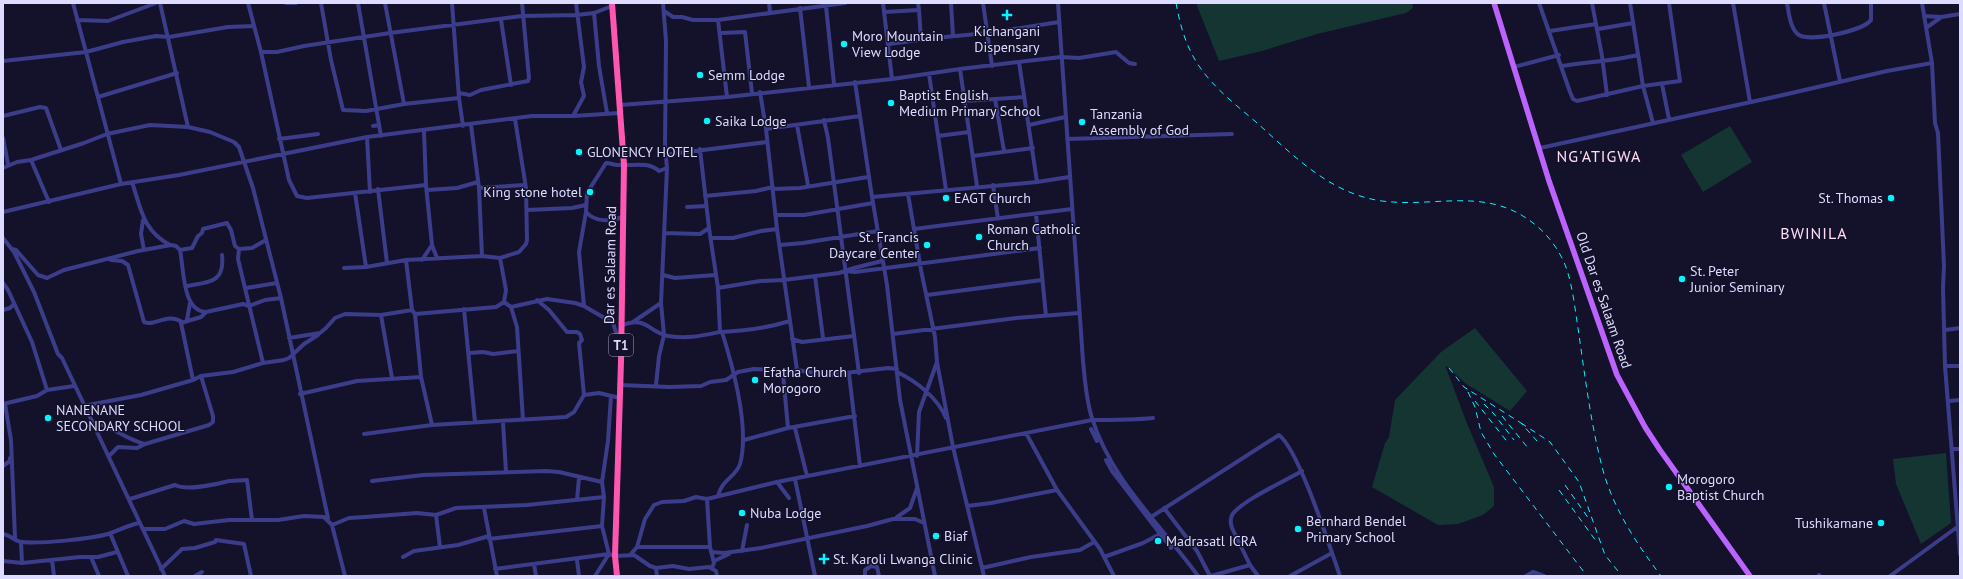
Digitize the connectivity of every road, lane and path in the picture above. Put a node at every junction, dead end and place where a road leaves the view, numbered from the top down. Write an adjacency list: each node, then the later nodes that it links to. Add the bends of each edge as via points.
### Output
1 (73, 3): 44 (street)
2 (156, 3): 44 (street, via 108,21)
3 (160, 3): 59 (street)
4 (248, 3): 50 (street)
5 (286, 3): 6 (street)
6 (296, 3)
7 (322, 3): 62 (street)
8 (358, 3): 60 (street)
9 (385, 3): 54 (street)
10 (452, 3): 49 (street)
11 (522, 3): 41 (street)
12 (576, 3): 40 (street)
13 (663, 3): 35 (street)
14 (769, 3): 36 (street)
15 (846, 3): 32 (street)
16 (884, 3): 37 (street)
17 (918, 3): 34 (street)
18 (951, 3): 58 (street)
19 (983, 3): 56 (street)
20 (1058, 3): 47 (street)
21 (1494, 3): 76 (main road, Old Dar es Salaam Road)
22 (1539, 3): 53 (street)
23 (1592, 3): 51 (street)
24 (1630, 3): 48 (street)
25 (1668, 3): 84 (street, via 1680,81)
26 (1733, 3): 99 (street)
27 (1787, 3): 57 (street, via 1793,26 1798,34 1806,37)
28 (1824, 3): 57 (street)
29 (1870, 3): 57 (street, via 1872,18 1869,23)
30 (1922, 3): 42 (street)
31 (612, 4): 38 (street); 101 (highway, Dar es Salaam Road / T1)
32 (826, 6): 33 (street); 83 (street)
33 (800, 8): 36 (street); 87 (street)
34 (919, 10): 37 (street); 61 (street)
35 (664, 11): 46 (street, via 673,17); 98 (street)
36 (770, 12): 46 (street)
37 (884, 12): 63 (street)
38 (594, 13): 40 (street); 103 (street)
39 (1960, 14): 43 (street)
40 (577, 15): 41 (street); 106 (street, via 584,67 581,82 584,96)
41 (522, 16): 45 (street); 85 (street, via 529,78 525,83)
42 (1924, 16): 43 (street); 52 (street)
43 (1942, 17): 52 (street)
44 (77, 20): 64 (street)
45 (501, 20): 49 (street); 85 (street)
46 (718, 20): 55 (street)
47 (1059, 22): 56 (street); 68 (street)
48 (1633, 24): 51 (street); 67 (street)
49 (455, 25): 54 (street); 89 (street)
50 (254, 26): 59 (street, via 228,27); 65 (street)
51 (1597, 27): 53 (street); 69 (street)
52 (1926, 28): 72 (street)
53 (1550, 31): 66 (street)
54 (390, 33): 60 (street); 100 (street)
55 (721, 33): 90 (street, via 744,32); 93 (street)
56 (988, 33): 58 (street); 74 (street)
57 (1830, 35): 81 (street)
58 (954, 36): 61 (street)
59 (169, 37): 64 (street, via 156,36); 78 (street)
60 (363, 38): 62 (street); 102 (street)
61 (921, 40): 63 (street)
62 (328, 43): 65 (street, via 277,52); 102 (street, via 342,109)
63 (889, 44): 80 (street)
64 (86, 52): 70 (street); 92 (street)
65 (262, 52): 130 (street)
66 (1559, 55): 75 (street); 76 (street)
67 (1638, 55): 69 (street, via 1620,60); 86 (street)
68 (1061, 57): 71 (street); 73 (street, via 1079,58 1116,52 1129,63); 108 (street)
69 (1603, 60): 75 (street); 91 (street)
70 (3, 61)
71 (1019, 62): 74 (street); 94 (street)
72 (1932, 63): 81 (street); 250 (street, via 1939,148)
73 (1135, 64)
74 (992, 66): 77 (street)
75 (1562, 66): 91 (street, via 1573,99 1577,101)
76 (1514, 67): 134 (main road, Old Dar es Salaam Road)
77 (960, 69): 79 (street); 97 (street)
78 (177, 73): 92 (street); 119 (street)
79 (929, 74): 80 (street); 127 (street)
80 (892, 79): 82 (street)
81 (1840, 81): 99 (street)
82 (855, 82): 83 (street); 107 (street)
83 (834, 84): 87 (street)
84 (1662, 84): 86 (street); 110 (street)
85 (511, 85): 89 (street, via 481,90 470,95)
86 (1643, 86): 91 (street); 112 (street)
87 (809, 87): 88 (street)
88 (760, 92): 90 (street); 120 (street)
89 (459, 93): 95 (street)
90 (752, 93): 93 (street)
91 (1607, 95)
92 (98, 97): 123 (street)
93 (727, 97): 98 (street)
94 (1024, 97): 96 (street); 116 (street)
95 (459, 98): 100 (street); 118 (street)
96 (995, 99): 97 (street); 137 (street)
97 (965, 101): 122 (street)
98 (666, 102): 101 (street); 146 (street)
99 (1750, 102): 110 (street)
100 (404, 104): 102 (street)
101 (620, 105): 104 (highway, Dar es Salaam Road / T1)
102 (377, 109): 113 (street)
103 (607, 113): 104 (street); 106 (street)
104 (620, 113): 144 (highway, Dar es Salaam Road / T1)
105 (3, 116): 136 (street, via 40,107 46,108)
106 (572, 116): 109 (street, via 532,116)
107 (860, 116): 111 (street); 147 (street)
108 (1065, 117): 116 (street); 131 (street)
109 (515, 119): 114 (street); 154 (street)
110 (1669, 119): 112 (street)
111 (824, 120): 115 (street); 151 (street)
112 (1654, 123): 134 (street)
113 (379, 125): 117 (street); 126 (street)
114 (472, 125): 118 (street); 150 (street)
115 (797, 125): 120 (street); 155 (street)
116 (1028, 125): 133 (street)
117 (373, 126)
118 (463, 126): 121 (street)
119 (188, 127): 123 (street, via 150,125); 142 (street, via 217,134 234,142)
120 (766, 129): 132 (street)
121 (424, 131): 126 (street); 158 (street)
122 (969, 132): 127 (street); 140 (street)
123 (107, 134): 136 (street); 153 (street)
124 (318, 134): 130 (street)
125 (1232, 134): 131 (street)
126 (381, 136): 128 (street)
127 (938, 136): 162 (street)
128 (367, 137): 138 (street); 163 (street)
129 (3, 138): 143 (street)
130 (279, 139): 138 (street)
131 (1066, 139): 148 (street)
132 (767, 142): 135 (street); 160 (street)
133 (1033, 148): 137 (street); 152 (street)
134 (1540, 148): 411 (main road, Old Dar es Salaam Road, via 1610,357 1623,387 1660,450)
135 (700, 149): 139 (street); 166 (street)
136 (61, 150): 141 (street)
137 (1004, 151): 140 (street)
138 (283, 153): 142 (street); 164 (street, via 292,188 299,197)
139 (671, 154)
140 (973, 156): 157 (street)
141 (31, 160): 143 (street); 168 (street)
142 (245, 161): 149 (street); 191 (street)
143 (8, 164): 145 (street)
144 (624, 165): 146 (street, via 654,166 659,171); 170 (street, via 604,165 590,186); 180 (highway, Dar es Salaam Road / T1)
145 (3, 168)
146 (667, 168): 187 (street)
147 (868, 177): 151 (street); 167 (street)
148 (1069, 177): 152 (street); 174 (street)
149 (132, 182): 153 (street); 182 (street)
150 (478, 182): 158 (street, via 457,188); 159 (street)
151 (834, 182): 155 (street); 173 (street)
152 (1037, 182): 156 (street)
153 (122, 184): 168 (street)
154 (524, 185): 159 (street); 175 (street)
155 (808, 185): 160 (street, via 800,188)
156 (993, 185): 157 (street); 181 (street)
157 (977, 186): 162 (street)
158 (427, 188): 161 (street); 193 (street)
159 (479, 188): 202 (street)
160 (773, 188): 166 (street); 179 (street)
161 (378, 189): 163 (street); 210 (street)
162 (946, 190): 165 (street)
163 (370, 192): 164 (street)
164 (355, 193): 212 (street)
165 (908, 194): 167 (street); 185 (street)
166 (705, 196): 171 (street)
167 (872, 197): 169 (street)
168 (49, 202): 176 (street)
169 (873, 203): 173 (street); 186 (street)
170 (586, 204): 175 (street, via 572,208); 177 (street)
171 (706, 206): 172 (street); 183 (street)
172 (687, 207)
173 (837, 209): 179 (street, via 794,216); 188 (street)
174 (1072, 209): 178 (street); 240 (street)
175 (528, 210): 204 (street, via 526,244 519,252)
176 (3, 212)
177 (586, 212): 180 (street, via 591,218 611,221); 234 (street, via 579,252)
178 (1036, 214): 181 (street); 195 (street)
179 (775, 215): 184 (street)
180 (623, 217): 247 (highway, Dar es Salaam Road / T1)
181 (998, 219): 185 (street)
182 (144, 220): 192 (street, via 160,240); 198 (street, via 141,234)
183 (709, 228): 187 (street, via 700,234); 190 (street)
184 (777, 229): 190 (street, via 733,238); 194 (street)
185 (914, 229): 211 (street)
186 (878, 231): 188 (street); 208 (street)
187 (664, 232): 216 (street)
188 (841, 236): 194 (street); 215 (street)
189 (3, 238): 196 (street)
190 (711, 238): 217 (street)
191 (266, 240): 197 (street, via 252,248); 222 (street)
192 (171, 245): 198 (street); 199 (street)
193 (432, 245): 203 (street); 207 (street)
194 (780, 245): 219 (street)
195 (1040, 248): 211 (street); 220 (street)
196 (12, 249): 205 (street, via 16,250 38,275 45,278 64,270); 279 (street, via 34,292)
197 (239, 249): 199 (street, via 235,246 227,223 203,229 192,248); 224 (street, via 238,259)
198 (144, 250): 200 (street)
199 (180, 250): 223 (street)
200 (129, 253): 205 (street); 209 (street)
201 (222, 255): 223 (street, via 222,272 215,280)
202 (482, 256): 203 (street); 204 (street)
203 (437, 258): 207 (street)
204 (500, 258): 229 (street, via 506,290)
205 (107, 260): 209 (street, via 121,260)
206 (406, 260): 207 (street); 210 (street); 239 (street)
207 (422, 260)
208 (882, 261): 214 (street); 215 (street)
209 (127, 263): 245 (street, via 144,322 170,318)
210 (387, 263): 212 (street)
211 (920, 263): 214 (street); 226 (street)
212 (366, 267): 213 (street)
213 (344, 268)
214 (884, 268): 215 (street); 253 (street)
215 (846, 271): 218 (street); 255 (street)
216 (663, 275): 217 (street, via 675,278); 232 (street)
217 (715, 275): 225 (street)
218 (815, 276): 219 (street); 257 (street)
219 (784, 280): 225 (street); 244 (street)
220 (1042, 280): 226 (street); 242 (street)
221 (3, 283): 231 (street)
222 (277, 283): 224 (street); 227 (street)
223 (187, 286): 230 (street)
224 (246, 288): 233 (street)
225 (718, 288): 251 (street)
226 (927, 295): 248 (street)
227 (281, 298): 233 (street); 256 (street)
228 (537, 300): 234 (street, via 557,299); 235 (street, via 528,305); 283 (street, via 567,332 580,334)
229 (504, 302): 235 (street); 236 (street, via 496,307)
230 (190, 303): 238 (street, via 198,310); 243 (street)
231 (14, 304): 237 (street); 280 (street, via 32,342)
232 (661, 304): 246 (street); 254 (street)
233 (249, 306): 238 (street, via 243,304); 264 (street)
234 (584, 306): 259 (street, via 612,323)
235 (511, 308): 260 (street, via 517,327)
236 (464, 309): 239 (street); 261 (street)
237 (3, 310)
238 (206, 312): 243 (street, via 201,317)
239 (414, 312): 241 (street); 274 (street)
240 (1079, 313): 242 (street); 293 (street)
241 (380, 315): 252 (street, via 340,315); 275 (street)
242 (1046, 316): 248 (street)
243 (187, 320): 245 (street)
244 (790, 320): 251 (street, via 771,327); 258 (street)
245 (182, 322): 276 (street, via 182,334)
246 (634, 322): 247 (street); 254 (street, via 651,327)
247 (622, 325): 259 (highway, Dar es Salaam Road / T1)
248 (934, 328): 253 (street); 263 (street)
249 (1960, 328): 250 (street)
250 (1945, 330): 265 (street)
251 (721, 332): 254 (street, via 686,338); 273 (street)
252 (320, 333): 256 (street); 262 (street)
253 (893, 334): 268 (street)
254 (664, 335): 278 (street)
255 (854, 336): 257 (street); 269 (street)
256 (289, 338): 262 (street)
257 (823, 338): 258 (street, via 802,342)
258 (792, 339): 267 (street)
259 (621, 349): 277 (highway, Dar es Salaam Road / T1)
260 (518, 351): 261 (street, via 493,354); 292 (street)
261 (469, 352): 295 (street)
262 (293, 354): 264 (street, via 284,360); 282 (street)
263 (936, 362): 281 (street); 297 (street)
264 (263, 363): 272 (street, via 233,372)
265 (1946, 366): 266 (street); 287 (street)
266 (1960, 366)
267 (797, 370): 270 (street); 271 (street, via 828,375)
268 (897, 371): 269 (street, via 888,368); 281 (street); 312 (street, via 905,433)
269 (859, 373): 271 (street)
270 (783, 374): 273 (street, via 774,370 754,369 738,372); 299 (street)
271 (849, 374): 290 (street)
272 (201, 376): 276 (street); 305 (street, via 213,422)
273 (734, 376): 278 (street, via 700,386); 304 (street)
274 (421, 377): 275 (street); 298 (street)
275 (392, 378): 282 (street, via 357,381)
276 (193, 380): 289 (street, via 141,395)
277 (620, 384): 278 (street); 285 (highway, Dar es Salaam Road / T1)
278 (656, 385)
279 (74, 386): 280 (street); 289 (street)
280 (47, 390): 288 (street, via 37,396)
281 (926, 392): 297 (street, via 943,411); 311 (street, via 918,417)
282 (300, 394): 336 (street)
283 (584, 395): 284 (street, via 599,393); 292 (street, via 572,414 566,417)
284 (611, 396): 285 (street); 321 (street)
285 (620, 398): 365 (highway, Dar es Salaam Road / T1)
286 (1960, 400): 287 (street)
287 (1949, 401): 307 (street)
288 (4, 404): 309 (street)
289 (83, 406): 294 (street)
290 (855, 416): 300 (street); 314 (street)
291 (1153, 418): 293 (street, via 1130,421)
292 (523, 420): 296 (street)
293 (1092, 420): 302 (street); 335 (street, via 1109,460)
294 (91, 421): 305 (street, via 106,425); 310 (street)
295 (475, 422): 296 (street); 298 (street)
296 (503, 422): 316 (street)
297 (949, 424): 306 (street)
298 (432, 425): 303 (street)
299 (788, 428): 300 (street); 304 (street)
300 (795, 428): 317 (street)
301 (1092, 428): 347 (street, via 1112,471)
302 (1026, 433): 306 (street); 324 (street)
303 (364, 434)
304 (744, 440): 325 (street, via 740,465 720,487)
305 (145, 444): 310 (street, via 137,448 118,448)
306 (953, 447): 311 (street); 331 (street)
307 (1953, 448): 308 (street); 343 (street)
308 (1960, 449)
309 (12, 451): 313 (street, via 10,461); 349 (street)
310 (109, 456): 328 (street)
311 (917, 456): 312 (street)
312 (912, 457): 314 (street); 323 (street)
313 (3, 466)
314 (860, 466): 317 (street)
315 (1302, 471): 333 (street, via 1284,440 1277,435); 362 (street); 375 (street, via 1241,506 1232,516 1231,523)
316 (506, 472): 318 (street, via 559,472); 320 (street, via 423,475)
317 (807, 476): 319 (street)
318 (579, 478): 321 (street); 330 (street)
319 (795, 479): 322 (street); 351 (street)
320 (372, 481)
321 (602, 482): 326 (street)
322 (777, 482): 325 (street); 327 (street)
323 (918, 484): 337 (street, via 910,508); 340 (street)
324 (1057, 490): 331 (street); 353 (street)
325 (718, 496): 329 (street)
326 (604, 497): 330 (street); 344 (street)
327 (789, 498)
328 (130, 499): 338 (street, via 175,485 180,488 213,486 226,481 247,480); 339 (street)
329 (707, 499): 354 (street, via 696,497 654,505 645,519); 356 (street)
330 (576, 500): 332 (street)
331 (967, 506): 378 (street)
332 (484, 508): 334 (street, via 456,508); 350 (street)
333 (1164, 508): 335 (street); 404 (street, via 1197,551)
334 (436, 515): 341 (street, via 417,513 365,516 350,518); 355 (street)
335 (1151, 517): 347 (street)
336 (328, 518): 338 (street, via 314,515 278,520); 341 (street)
337 (893, 519): 340 (street, via 915,519); 351 (street)
338 (252, 520): 345 (street, via 194,524 184,521 164,529)
339 (139, 523): 345 (street); 346 (street)
340 (924, 523): 400 (street)
341 (332, 525): 389 (street)
342 (747, 525): 359 (street)
343 (1959, 525): 364 (street); 412 (street)
344 (602, 526): 350 (street); 365 (street)
345 (143, 529): 379 (street)
346 (110, 533): 352 (street); 360 (street)
347 (1162, 533): 357 (street); 368 (street); 403 (street)
348 (3, 534): 349 (street)
349 (15, 538): 352 (street)
350 (489, 538): 355 (street); 380 (street)
351 (806, 540): 359 (street); 397 (street)
352 (21, 542): 373 (street)
353 (1094, 542): 368 (street); 378 (street, via 1080,550)
354 (637, 546): 356 (street); 363 (street)
355 (440, 547): 367 (street, via 414,551)
356 (710, 547): 361 (street)
357 (1171, 548)
358 (737, 550): 359 (street); 361 (street, via 717,554); 372 (street)
359 (742, 551)
360 (116, 552): 366 (street); 385 (street)
361 (712, 552): 372 (street)
362 (1332, 553): 407 (street); 408 (street)
363 (631, 554): 365 (street); 376 (street)
364 (1960, 554)
365 (612, 555): 370 (street); 393 (street); 394 (highway, Dar es Salaam Road / T1)
366 (91, 557): 369 (street); 384 (street)
367 (403, 557)
368 (1104, 557): 402 (street)
369 (52, 560): 373 (street); 383 (street)
370 (576, 560): 374 (street); 392 (street)
371 (3, 561): 373 (street)
372 (714, 561): 377 (street)
373 (22, 562)
374 (534, 564): 380 (street); 391 (street)
375 (1250, 564): 382 (street); 406 (street)
376 (656, 568): 377 (street); 395 (street)
377 (712, 568): 396 (street)
378 (982, 568): 401 (street)
379 (161, 569): 386 (street); 388 (street, via 182,548 195,548 216,540 224,540 244,544)
380 (495, 569): 390 (street)
381 (202, 572): 387 (street)
382 (1224, 572): 404 (street); 405 (street)
383 (54, 576)
384 (98, 576)
385 (128, 576)
386 (165, 576)
387 (195, 576)
388 (251, 576)
389 (345, 576)
390 (496, 576)
391 (536, 576)
392 (579, 576)
393 (595, 576)
394 (618, 576)
395 (657, 576)
396 (717, 576)
397 (815, 576)
398 (865, 576): 399 (street, via 865,570 871,566 877,567)
399 (879, 576)
400 (934, 576)
401 (984, 576)
402 (1114, 576)
403 (1198, 576)
404 (1210, 576)
405 (1230, 576)
406 (1258, 576)
407 (1290, 576)
408 (1340, 576)
409 (1526, 576): 410 (street, via 1533,572)
410 (1544, 576)
411 (1750, 576)
412 (1890, 576)

